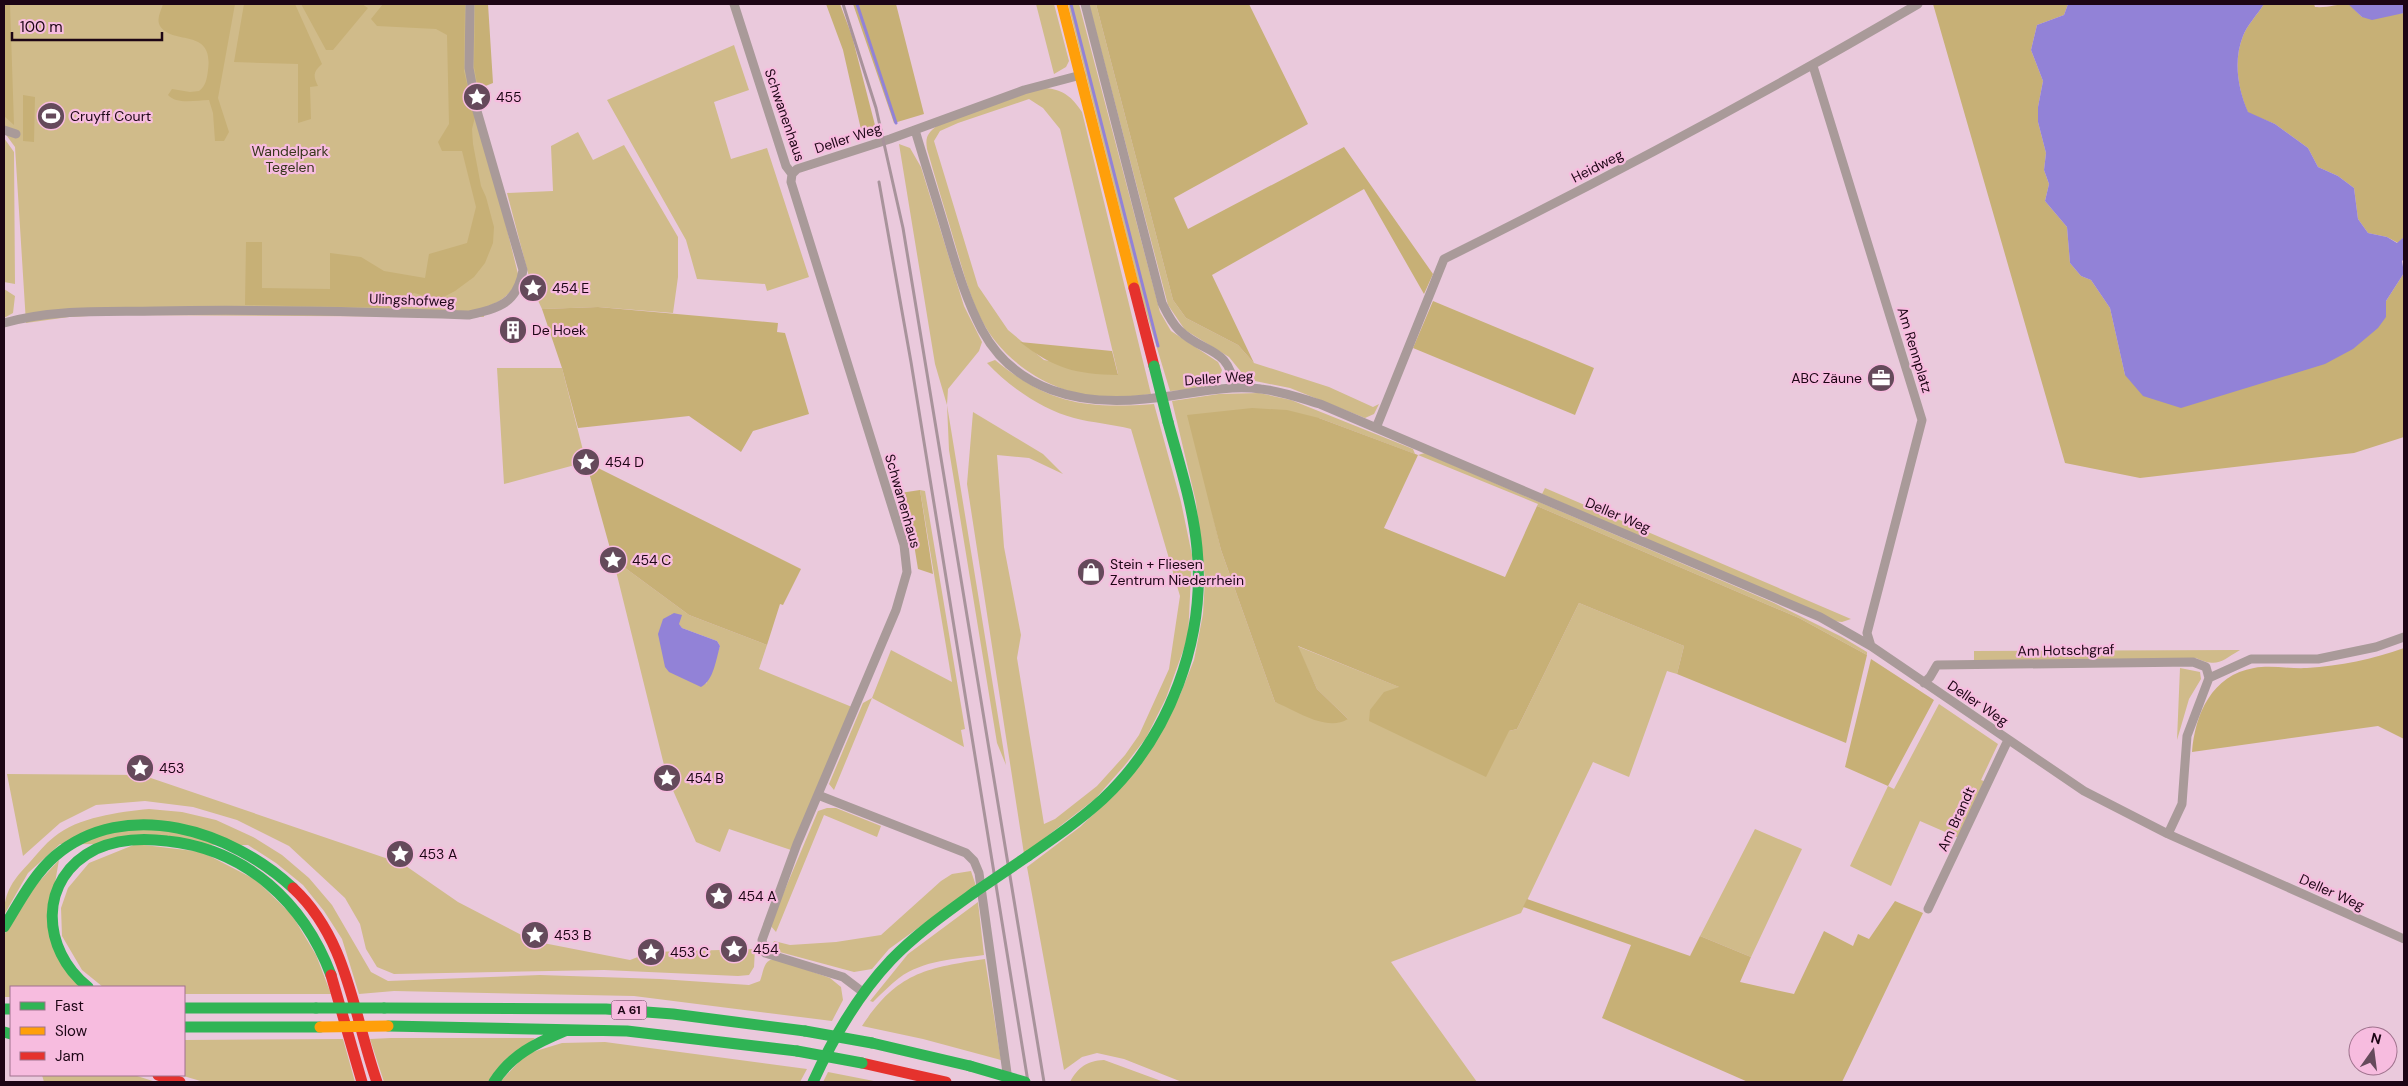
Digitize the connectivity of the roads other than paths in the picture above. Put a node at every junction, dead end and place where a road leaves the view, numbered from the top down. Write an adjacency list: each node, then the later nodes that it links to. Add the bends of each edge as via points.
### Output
1 (470, 4): 12 (street, Ulingshofweg, via 468,68 477,111 523,270 514,296 505,304 470,315 222,310 88,312)
2 (734, 4): 11 (street, Schwanenhaus, via 786,166)
3 (1062, 4): 7 (main road)
4 (1085, 4): 13 (street, via 1162,304 1179,330 1228,363)
5 (1918, 4): 6 (street, Heidweg)
6 (1813, 66): 14 (street, Heidweg, via 1642,159 1444,259); 16 (street, Am Rennplatz, via 1922,420 1867,633)
7 (1081, 75): 9 (street, Deller Weg, via 1024,90); 26 (main road, bridge, via 1186,489 1197,547 1197,601 1186,662 1158,729 1114,788 1079,819 925,929)
8 (4, 130): 10 (street)
9 (915, 130): 11 (street, Deller Weg, via 797,169); 13 (street, Deller Weg, via 972,310 991,343 1010,364 1047,388 1093,401 1146,399)
10 (16, 134)
11 (792, 174): 20 (street, Schwanenhaus, via 791,182 904,545 907,572 896,610)
12 (4, 322)
13 (1234, 388): 14 (street, Deller Weg, via 1289,394)
14 (1376, 428): 16 (street, Deller Weg, via 1752,587 1820,617)
15 (2404, 637): 17 (street, via 2376,647 2318,659 2251,659)
16 (1871, 646): 18 (street, Deller Weg)
17 (2209, 678): 18 (street, Am Hotschgraf, via 2206,667 2193,662 1937,665); 21 (street, via 2187,736 2182,804)
18 (1924, 683): 19 (street, Deller Weg)
19 (2008, 740): 21 (street, Deller Weg, via 2084,791); 22 (street, Am Brandt)
20 (818, 795): 26 (street, Schwanenhaus, via 762,940 764,952 843,977); 37 (street, via 966,853 974,860 979,873)
21 (2168, 834): 24 (street, Deller Weg)
22 (1928, 909)
23 (4, 927): 33 (main road, via 29,886 48,863 62,850 88,835 123,826 162,826 228,843 253,855 278,874 307,901 325,927 349,980 366,1052)
24 (2404, 939)
25 (87, 986): 32 (main road, via 64,965 53,934 52,914 56,895 73,866 99,848 131,840 166,840 214,852 245,867 272,886 295,908 315,936 333,977 350,1048)
26 (864, 993): 35 (main road, via 846,1018)
27 (185, 1008): 38 (main road, A 61, bridge, via 606,1009 673,1014 805,1030 970,1066)
28 (185, 1027): 29 (main road, A 61, bridge)
29 (572, 1029): 34 (main road, via 521,1051); 36 (main road, A 61, bridge, via 671,1035 797,1051)
30 (161, 1076): 31 (main road)
31 (180, 1082)
32 (362, 1082)
33 (377, 1082)
34 (494, 1082)
35 (813, 1082)
36 (946, 1082)
37 (1008, 1082)
38 (1026, 1082)

